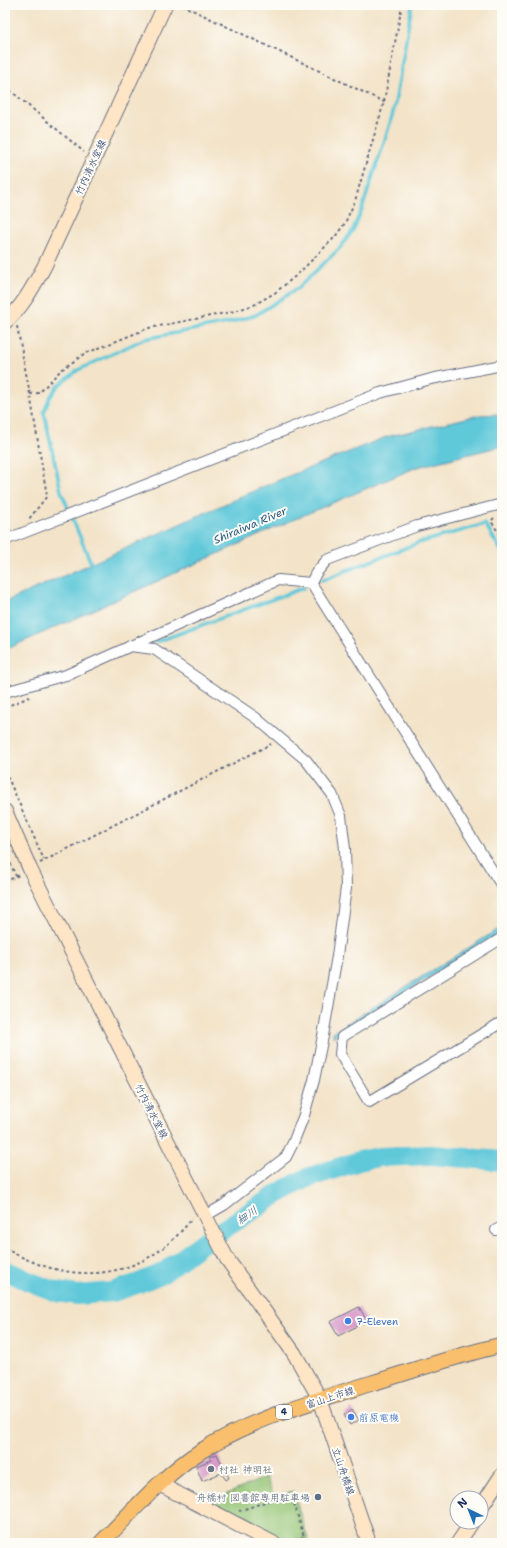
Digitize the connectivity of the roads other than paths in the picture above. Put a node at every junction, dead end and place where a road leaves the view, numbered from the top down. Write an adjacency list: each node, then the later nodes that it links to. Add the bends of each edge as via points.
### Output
1 (165, 5): 2 (main road, 竹内清水堂線, via 44,267 28,295)
2 (8, 320)
3 (502, 365): 5 (street, via 431,379 380,393)
4 (502, 504): 6 (street, via 417,526 327,560)
5 (5, 540)
6 (311, 583): 7 (street, via 278,580); 10 (street)
7 (130, 646): 8 (street, via 66,675); 13 (street, via 154,649 256,718 306,760 332,794 341,816 346,888 324,1036 304,1115 286,1157 224,1205)
8 (5, 692)
9 (5, 811): 13 (main road, 竹内清水堂線, via 30,869)
10 (502, 886)
11 (502, 938): 12 (street, via 342,1036 340,1054 369,1102)
12 (502, 1022)
13 (203, 1212): 15 (main road, 竹内清水堂線, via 227,1259 294,1353)
14 (502, 1345): 15 (main road, 富山上市線 / 4)
15 (320, 1399): 17 (main road, 富山上市線 / 4, via 232,1433 200,1452); 22 (main road, 立山舟橋線)
16 (502, 1475): 18 (main road)
17 (159, 1484): 20 (main road); 21 (main road, 富山上市線 / 4)
18 (489, 1495)
19 (467, 1530): 23 (main road)
20 (277, 1541)
21 (101, 1543)
22 (369, 1543)
23 (458, 1543)

